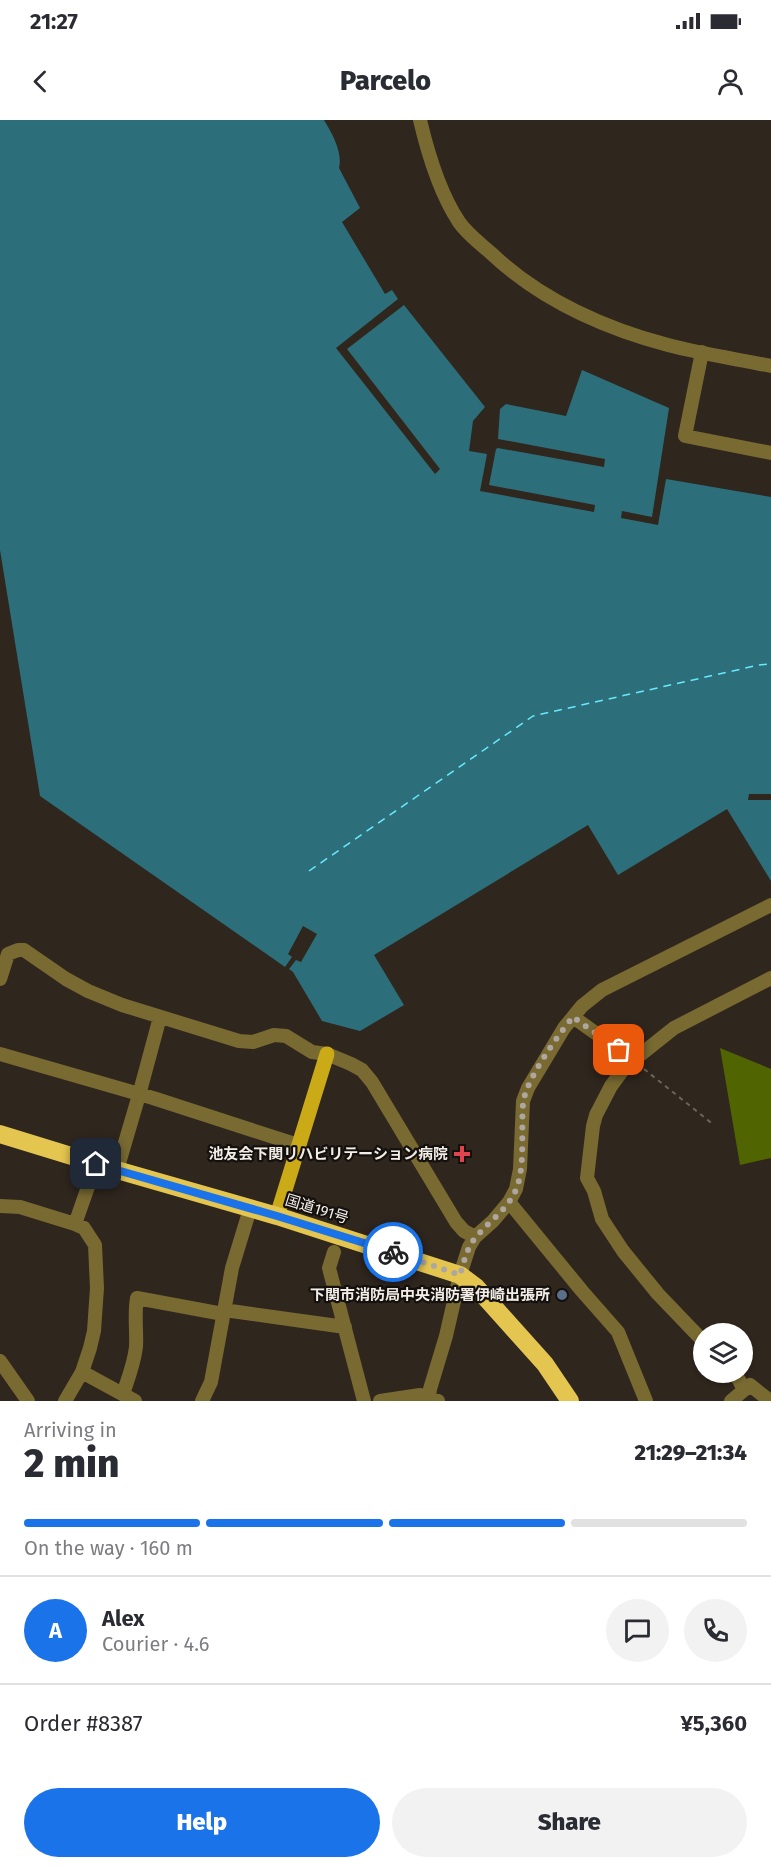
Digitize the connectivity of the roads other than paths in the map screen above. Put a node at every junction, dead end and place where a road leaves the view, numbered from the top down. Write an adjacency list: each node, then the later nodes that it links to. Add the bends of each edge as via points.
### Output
1 (420, 120): 2 (street, via 452,211 461,225 512,273 596,320 641,338)
2 (702, 352): 3 (street); 4 (street, via 685,436)
3 (771, 366)
4 (771, 453)
5 (771, 905): 9 (street, via 602,990)
6 (771, 978): 12 (street, via 674,1028)
7 (0, 979): 8 (street, via 8,954 24,950 88,991)
8 (160, 1017): 11 (street, via 239,1041 254,1042 280,1034 312,1052); 13 (street)
9 (573, 1017): 12 (street); 18 (street, via 532,1078 523,1101 520,1179)
10 (0, 1054): 13 (street)
11 (327, 1054): 15 (main road); 23 (street, via 362,1070 372,1082 456,1222)
12 (635, 1061): 28 (street, via 619,1074 599,1106 587,1178 602,1219 613,1236 658,1294)
13 (139, 1095): 15 (street); 17 (street)
14 (0, 1134): 16 (highway, 国道191号)
15 (298, 1145): 21 (main road)
16 (96, 1164): 17 (highway, 国道191号); 22 (street)
17 (117, 1170): 20 (highway, 国道191号)
18 (509, 1202): 23 (street); 41 (street, via 618,1332)
19 (0, 1206): 22 (street, via 20,1207)
20 (250, 1209): 21 (highway, 国道191号); 26 (street)
21 (277, 1216): 25 (highway, 国道191号)
22 (75, 1224): 30 (street, via 84,1228 95,1245 94,1331)
23 (475, 1237): 25 (street)
24 (334, 1252): 27 (street, via 329,1268)
25 (460, 1275): 34 (street, via 430,1389); 40 (highway, 国道191号, via 476,1287 545,1364)
26 (223, 1312): 27 (street); 33 (street, via 137,1298); 37 (street, via 211,1382)
27 (345, 1327): 38 (street)
28 (693, 1331)
29 (0, 1361): 35 (street)
30 (82, 1372): 33 (street); 36 (street)
31 (740, 1383): 32 (street)
32 (744, 1390): 42 (street); 43 (street, via 750,1385)
33 (131, 1399)
34 (433, 1399): 39 (street, via 420,1395)
35 (28, 1401)
36 (65, 1401)
37 (202, 1401)
38 (364, 1401)
39 (380, 1401)
40 (570, 1401)
41 (646, 1401)
42 (731, 1401)
43 (770, 1401)

